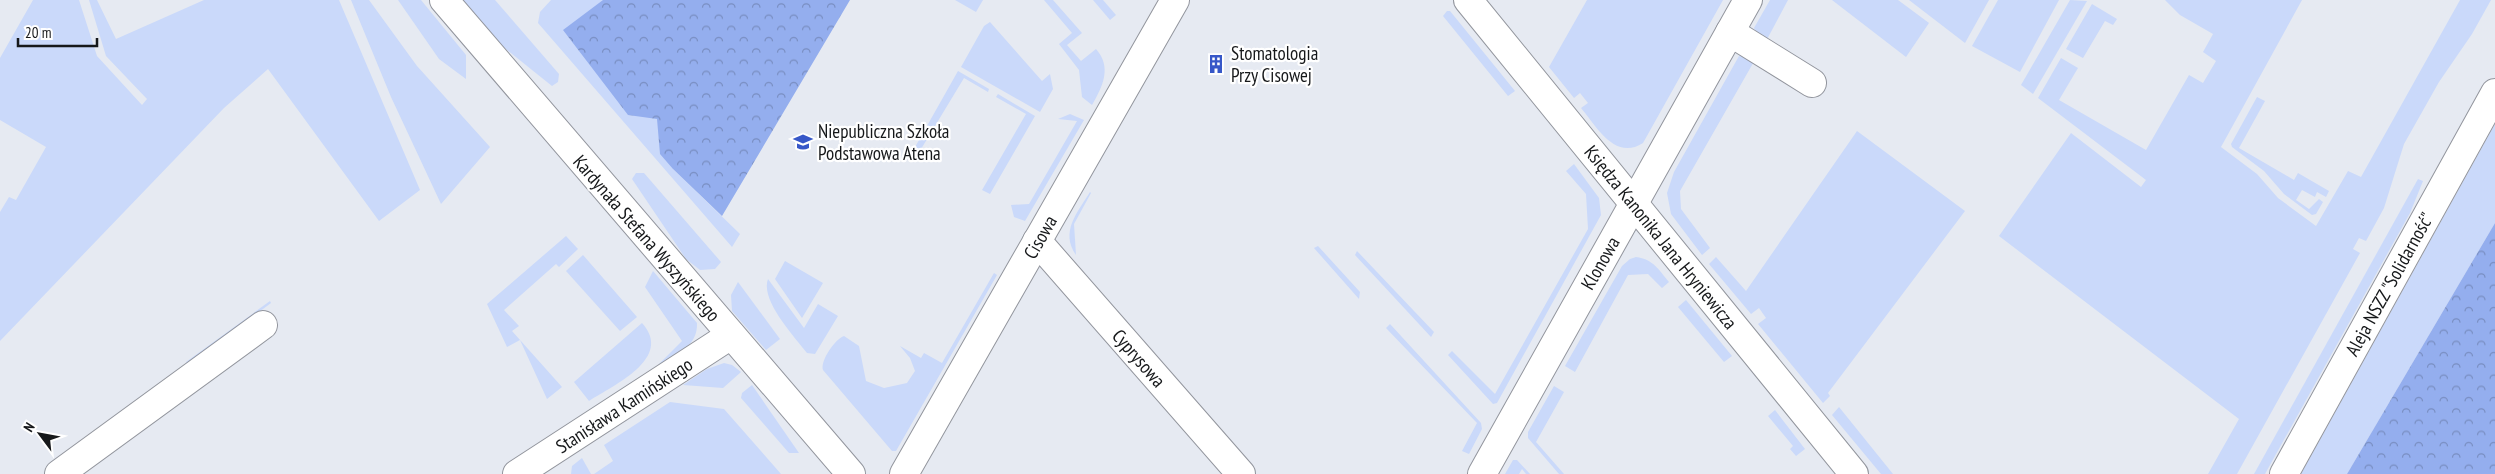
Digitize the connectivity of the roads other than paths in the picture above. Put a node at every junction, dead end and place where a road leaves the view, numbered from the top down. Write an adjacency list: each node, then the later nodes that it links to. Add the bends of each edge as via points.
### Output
1 (444, 0): 11 (street, Kardynała Stefana Wyszyńskiego)
2 (1175, 0): 9 (street, Cisowa)
3 (1468, 0): 8 (street, Księdza Kanonika Jana Hryniewicza)
4 (1748, 0): 5 (street, Klonowa)
5 (1730, 32): 6 (street); 8 (street, Klonowa)
6 (1812, 83)
7 (2495, 93): 19 (street, Aleja NSZZ "Solidarność")
8 (1634, 204): 17 (street, Klonowa); 18 (street, Księdza Kanonika Jana Hryniewicza)
9 (1037, 241): 15 (street, Cisowa); 16 (street, Cyprysowa)
10 (263, 325): 13 (street)
11 (731, 335): 12 (street, Stanisława Kamińskiego); 14 (street, Kardynała Stefana Wyszyńskiego)
12 (534, 469)
13 (60, 474)
14 (852, 474)
15 (904, 474)
16 (1241, 474)
17 (1482, 474)
18 (1854, 474)
19 (2284, 474)

